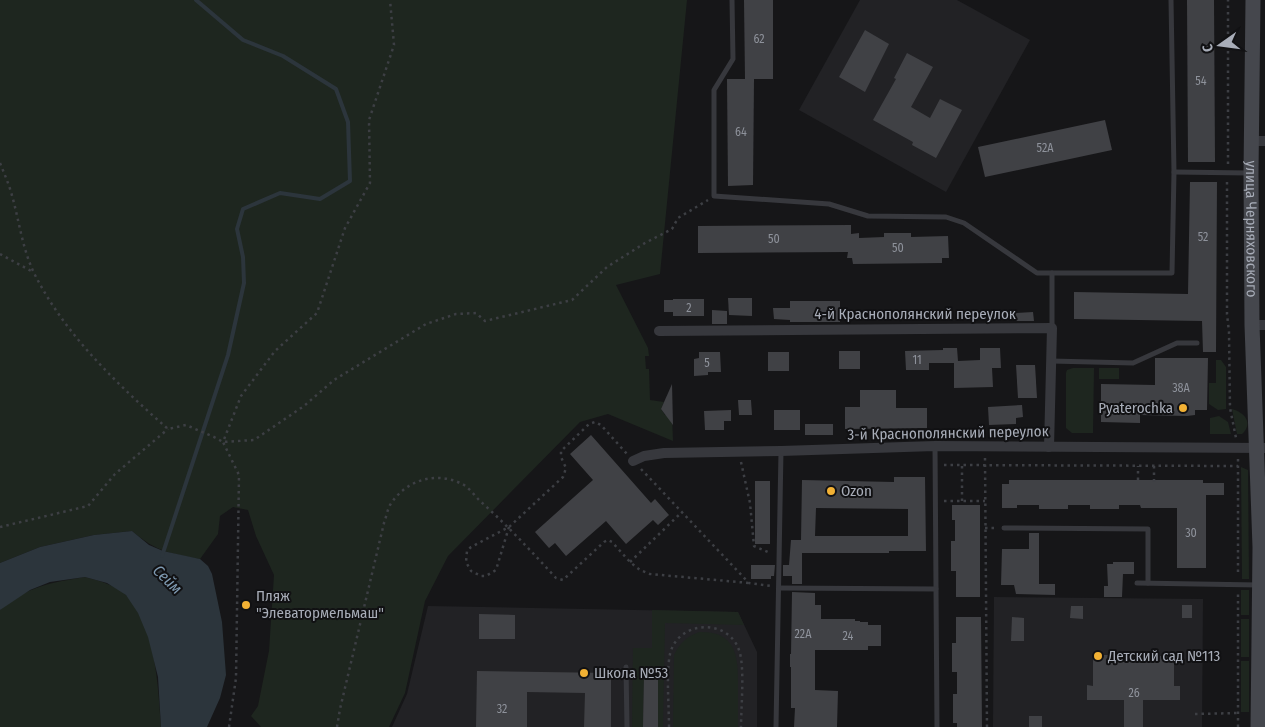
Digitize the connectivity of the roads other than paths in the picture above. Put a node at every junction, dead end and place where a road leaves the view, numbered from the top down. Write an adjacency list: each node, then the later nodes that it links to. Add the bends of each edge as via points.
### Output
1 (732, 0): 7 (lane, via 732,59 714,90 714,196 829,204 868,216 946,217 964,223 1037,273)
2 (1171, 0): 5 (lane)
3 (1254, 0): 4 (main road, улица Черняховского)
4 (1258, 141): 6 (main road, улица Черняховского)
5 (1174, 172): 6 (lane); 7 (lane, via 1172,273)
6 (1251, 173): 8 (main road, улица Черняховского)
7 (1052, 273): 9 (lane)
8 (1259, 325): 15 (main road, улица Черняховского)
9 (1052, 328): 10 (street, 4-й Краснополянский переулок); 12 (street)
10 (659, 331)
11 (1197, 343): 12 (lane, via 1177,343 1133,363)
12 (1051, 361): 14 (street)
13 (936, 446): 14 (street, 3-й Краснополянский переулок); 16 (street, 3-й Краснополянский переулок); 23 (lane)
14 (1049, 447): 15 (street, 3-й Краснополянский переулок)
15 (1261, 448): 21 (main road, улица Черняховского)
16 (781, 451): 17 (street, 3-й Краснополянский переулок, via 657,453); 22 (lane)
17 (633, 461)
18 (1004, 528): 20 (lane, via 1148,528)
19 (1137, 583): 20 (lane)
20 (1148, 583): 21 (lane)
21 (1259, 585): 24 (main road, улица Черняховского)
22 (779, 588): 23 (lane); 27 (lane)
23 (936, 589): 28 (lane)
24 (1262, 644): 29 (main road, улица Черняховского)
25 (626, 667): 26 (lane)
26 (627, 727)
27 (776, 727)
28 (937, 727)
29 (1258, 727)

